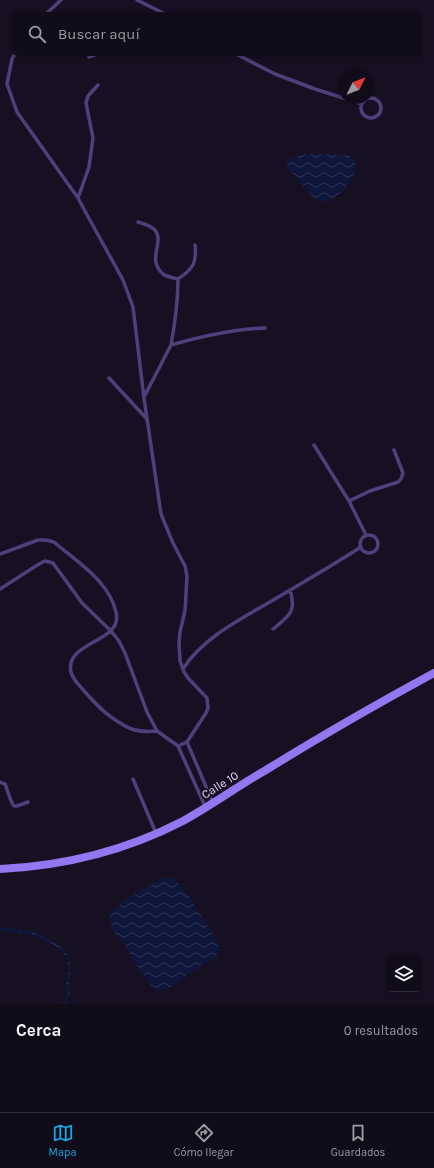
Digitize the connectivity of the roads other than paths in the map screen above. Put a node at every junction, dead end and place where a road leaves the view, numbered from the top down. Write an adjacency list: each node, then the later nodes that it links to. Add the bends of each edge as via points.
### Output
1 (61, 0): 3 (lane)
2 (137, 0): 4 (lane)
3 (48, 12)
4 (161, 12)
5 (14, 56): 10 (lane, via 7,84 17,112)
6 (240, 56): 8 (lane, via 275,74)
7 (98, 85): 10 (lane, via 88,96 86,103 92,138 89,167)
8 (338, 96)
9 (362, 104): 9 (lane, via 367,99 374,98 380,102 382,109 376,117 369,118 363,114)
10 (78, 198): 17 (lane, via 123,280 133,307)
11 (138, 222): 13 (lane, via 156,231 159,240 155,253 156,265 164,275)
12 (195, 245): 13 (lane, via 194,264)
13 (178, 279): 15 (lane, via 177,311)
14 (265, 328): 15 (lane, via 198,337)
15 (171, 345): 17 (lane)
16 (109, 378): 18 (lane)
17 (144, 398): 18 (lane)
18 (147, 418): 29 (lane, via 161,514 185,566 187,576 185,611 179,644)
19 (314, 445): 21 (lane)
20 (394, 450): 21 (lane, via 403,473 398,482)
21 (349, 500): 22 (lane)
22 (366, 535): 23 (lane, via 362,539); 23 (lane, via 374,537 376,547 368,552)
23 (361, 547): 26 (lane)
24 (0, 554): 28 (lane, via 38,540 54,542 98,579 116,612 117,622)
25 (0, 589): 28 (lane, via 45,561 53,563 82,603)
26 (290, 590): 27 (lane, via 293,598 289,617); 29 (lane, via 216,635 192,656)
27 (273, 629)
28 (111, 631): 31 (lane, via 125,652 147,712); 31 (lane, via 79,651 71,660 71,673 102,710 124,726 146,732)
29 (183, 669): 32 (lane, via 207,698 208,703 206,713)
30 (434, 673): 37 (main road, Calle 10, via 318,738)
31 (157, 731): 33 (lane)
32 (187, 742): 33 (lane); 37 (lane)
33 (178, 746): 37 (lane)
34 (133, 779): 38 (lane)
35 (0, 782): 36 (lane, via 5,784 14,806)
36 (28, 802)
37 (209, 805): 38 (main road, Calle 10)
38 (156, 834): 39 (main road, Calle 10, via 99,854 29,867)
39 (0, 869)

